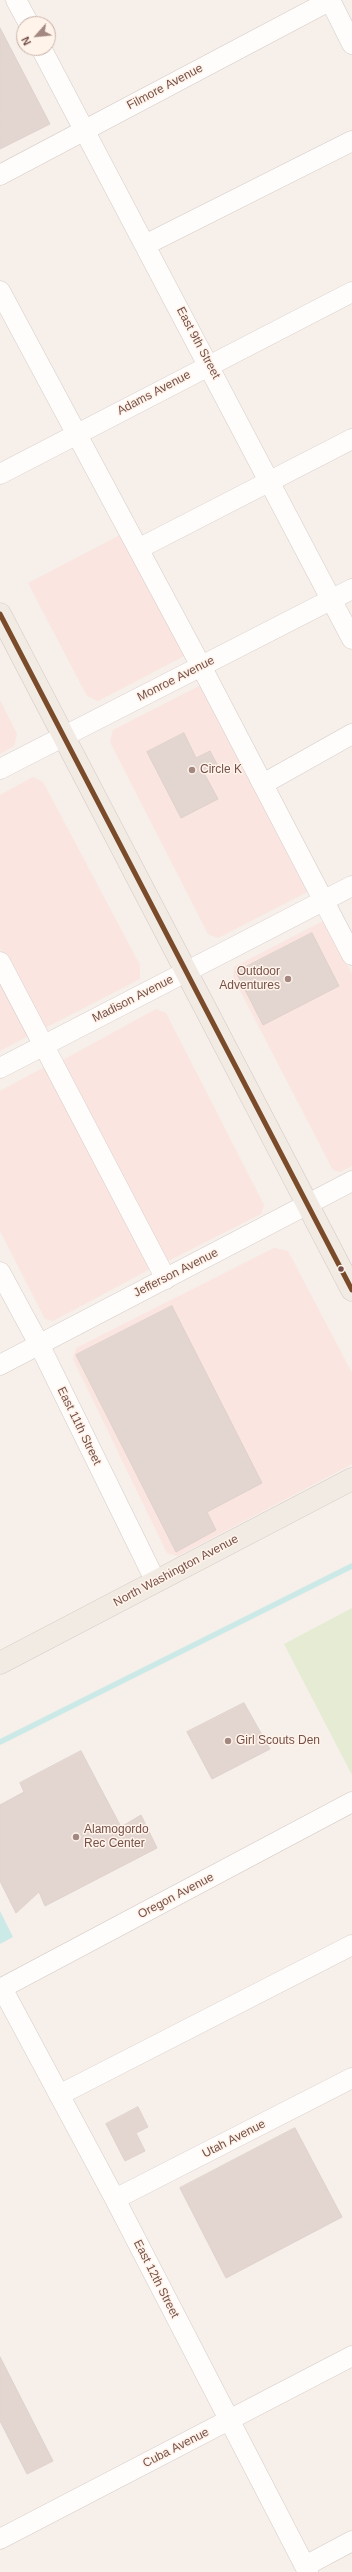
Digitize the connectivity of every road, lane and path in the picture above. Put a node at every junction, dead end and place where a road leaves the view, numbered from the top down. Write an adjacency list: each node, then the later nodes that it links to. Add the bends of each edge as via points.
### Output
1 (16, 0): 3 (street)
2 (330, 0): 4 (street); 6 (street, Filmore Avenue)
3 (25, 16)
4 (352, 44)
5 (45, 56): 6 (street, East 9th Street)
6 (84, 130): 8 (street, Filmore Avenue); 9 (street, East 9th Street)
7 (352, 141): 9 (street)
8 (0, 175)
9 (145, 245): 12 (street, East 9th Street)
10 (0, 291): 13 (street)
11 (352, 292): 12 (street, Adams Avenue)
12 (209, 364): 13 (street, Adams Avenue); 16 (street, East 9th Street)
13 (77, 434): 15 (street, Adams Avenue); 17 (street)
14 (352, 439): 16 (street)
15 (0, 474)
16 (270, 482): 17 (street); 19 (street, East 9th Street)
17 (138, 549): 22 (street)
18 (352, 589): 19 (street, Monroe Avenue)
19 (331, 600): 21 (street, East 9th Street); 22 (street, Monroe Avenue)
20 (0, 614): 24 (main road)
21 (352, 639)
22 (201, 666): 24 (street, Monroe Avenue); 26 (street)
23 (352, 734): 26 (street)
24 (64, 736): 25 (street, Monroe Avenue); 31 (main road)
25 (0, 770)
26 (262, 784): 28 (street)
27 (352, 886): 28 (street, Madison Avenue)
28 (324, 901): 29 (street); 31 (street, Madison Avenue)
29 (352, 955)
30 (0, 962): 32 (street)
31 (186, 972): 32 (street, Madison Avenue); 35 (main road)
32 (44, 1045): 33 (street, Madison Avenue); 37 (street)
33 (0, 1068)
34 (352, 1181): 35 (street, Jefferson Avenue)
35 (308, 1205): 37 (street, Jefferson Avenue); 38 (main road)
36 (0, 1272): 39 (street, East 11th Street)
37 (166, 1278): 39 (street, Jefferson Avenue)
38 (352, 1290)
39 (38, 1344): 40 (street, Jefferson Avenue); 42 (street, East 11th Street)
40 (0, 1365)
41 (352, 1479): 42 (main road, North Washington Avenue)
42 (156, 1582): 43 (main road, North Washington Avenue)
43 (0, 1663)
44 (352, 1802): 46 (street, Oregon Avenue)
45 (352, 1945): 48 (street)
46 (1, 1989): 48 (street, East 12th Street)
47 (352, 2078): 49 (street, Utah Avenue)
48 (59, 2095): 49 (street, East 12th Street)
49 (115, 2199): 51 (street, East 12th Street)
50 (352, 2356): 51 (street, Cuba Avenue)
51 (230, 2421): 52 (street, Cuba Avenue); 54 (street, East 12th Street)
52 (0, 2539)
53 (352, 2541): 54 (street)
54 (306, 2569)

